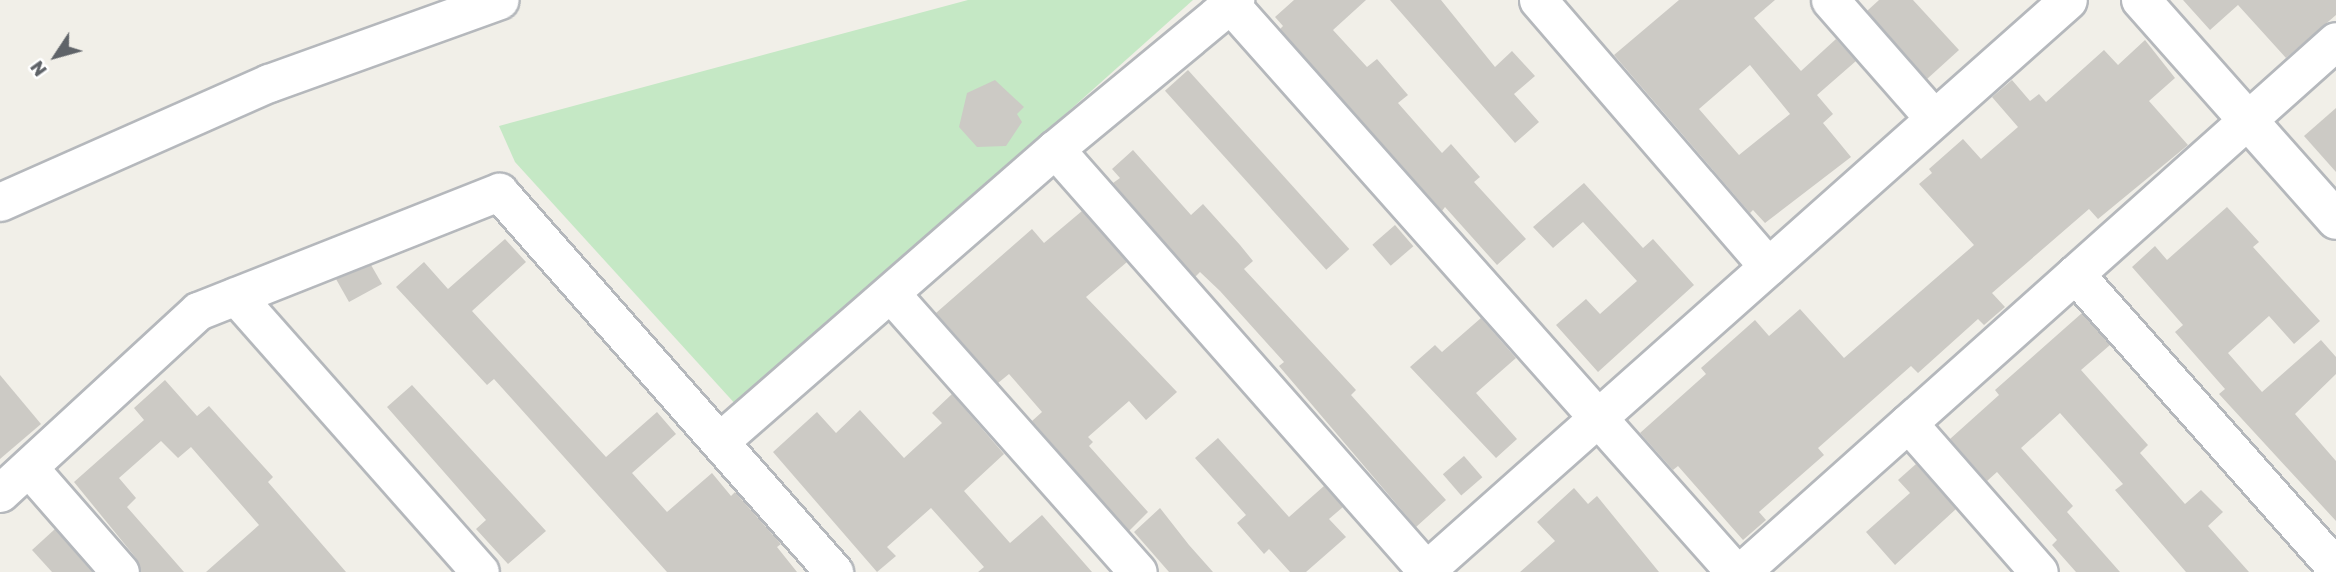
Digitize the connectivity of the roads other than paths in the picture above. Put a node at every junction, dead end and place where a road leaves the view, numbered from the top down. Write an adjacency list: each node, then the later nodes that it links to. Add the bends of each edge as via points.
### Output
1 (500, 0): 11 (street, via 269,83)
2 (1538, 0): 13 (street)
3 (1830, 0): 8 (street)
4 (2067, 0): 8 (street)
5 (2141, 0): 9 (street)
6 (1232, 2): 10 (street); 17 (street)
7 (2336, 41): 9 (street)
8 (1932, 116): 13 (street)
9 (2248, 120): 12 (street); 14 (street)
10 (1055, 149): 15 (street); 23 (street)
11 (0, 202)
12 (2336, 220)
13 (1768, 266): 17 (street)
14 (2075, 274): 18 (street); 22 (street)
15 (892, 295): 19 (street); 27 (street)
16 (236, 296): 19 (street, via 499,192); 20 (street, via 198,311); 25 (street)
17 (1600, 419): 23 (street); 28 (street)
18 (1908, 423): 29 (street); 30 (street)
19 (720, 441): 26 (street)
20 (29, 468): 21 (street); 24 (street)
21 (0, 493)
22 (2336, 568)
23 (1425, 571)
24 (120, 572)
25 (480, 572)
26 (834, 572)
27 (1138, 572)
28 (1735, 572)
29 (1741, 572)
30 (2039, 572)

